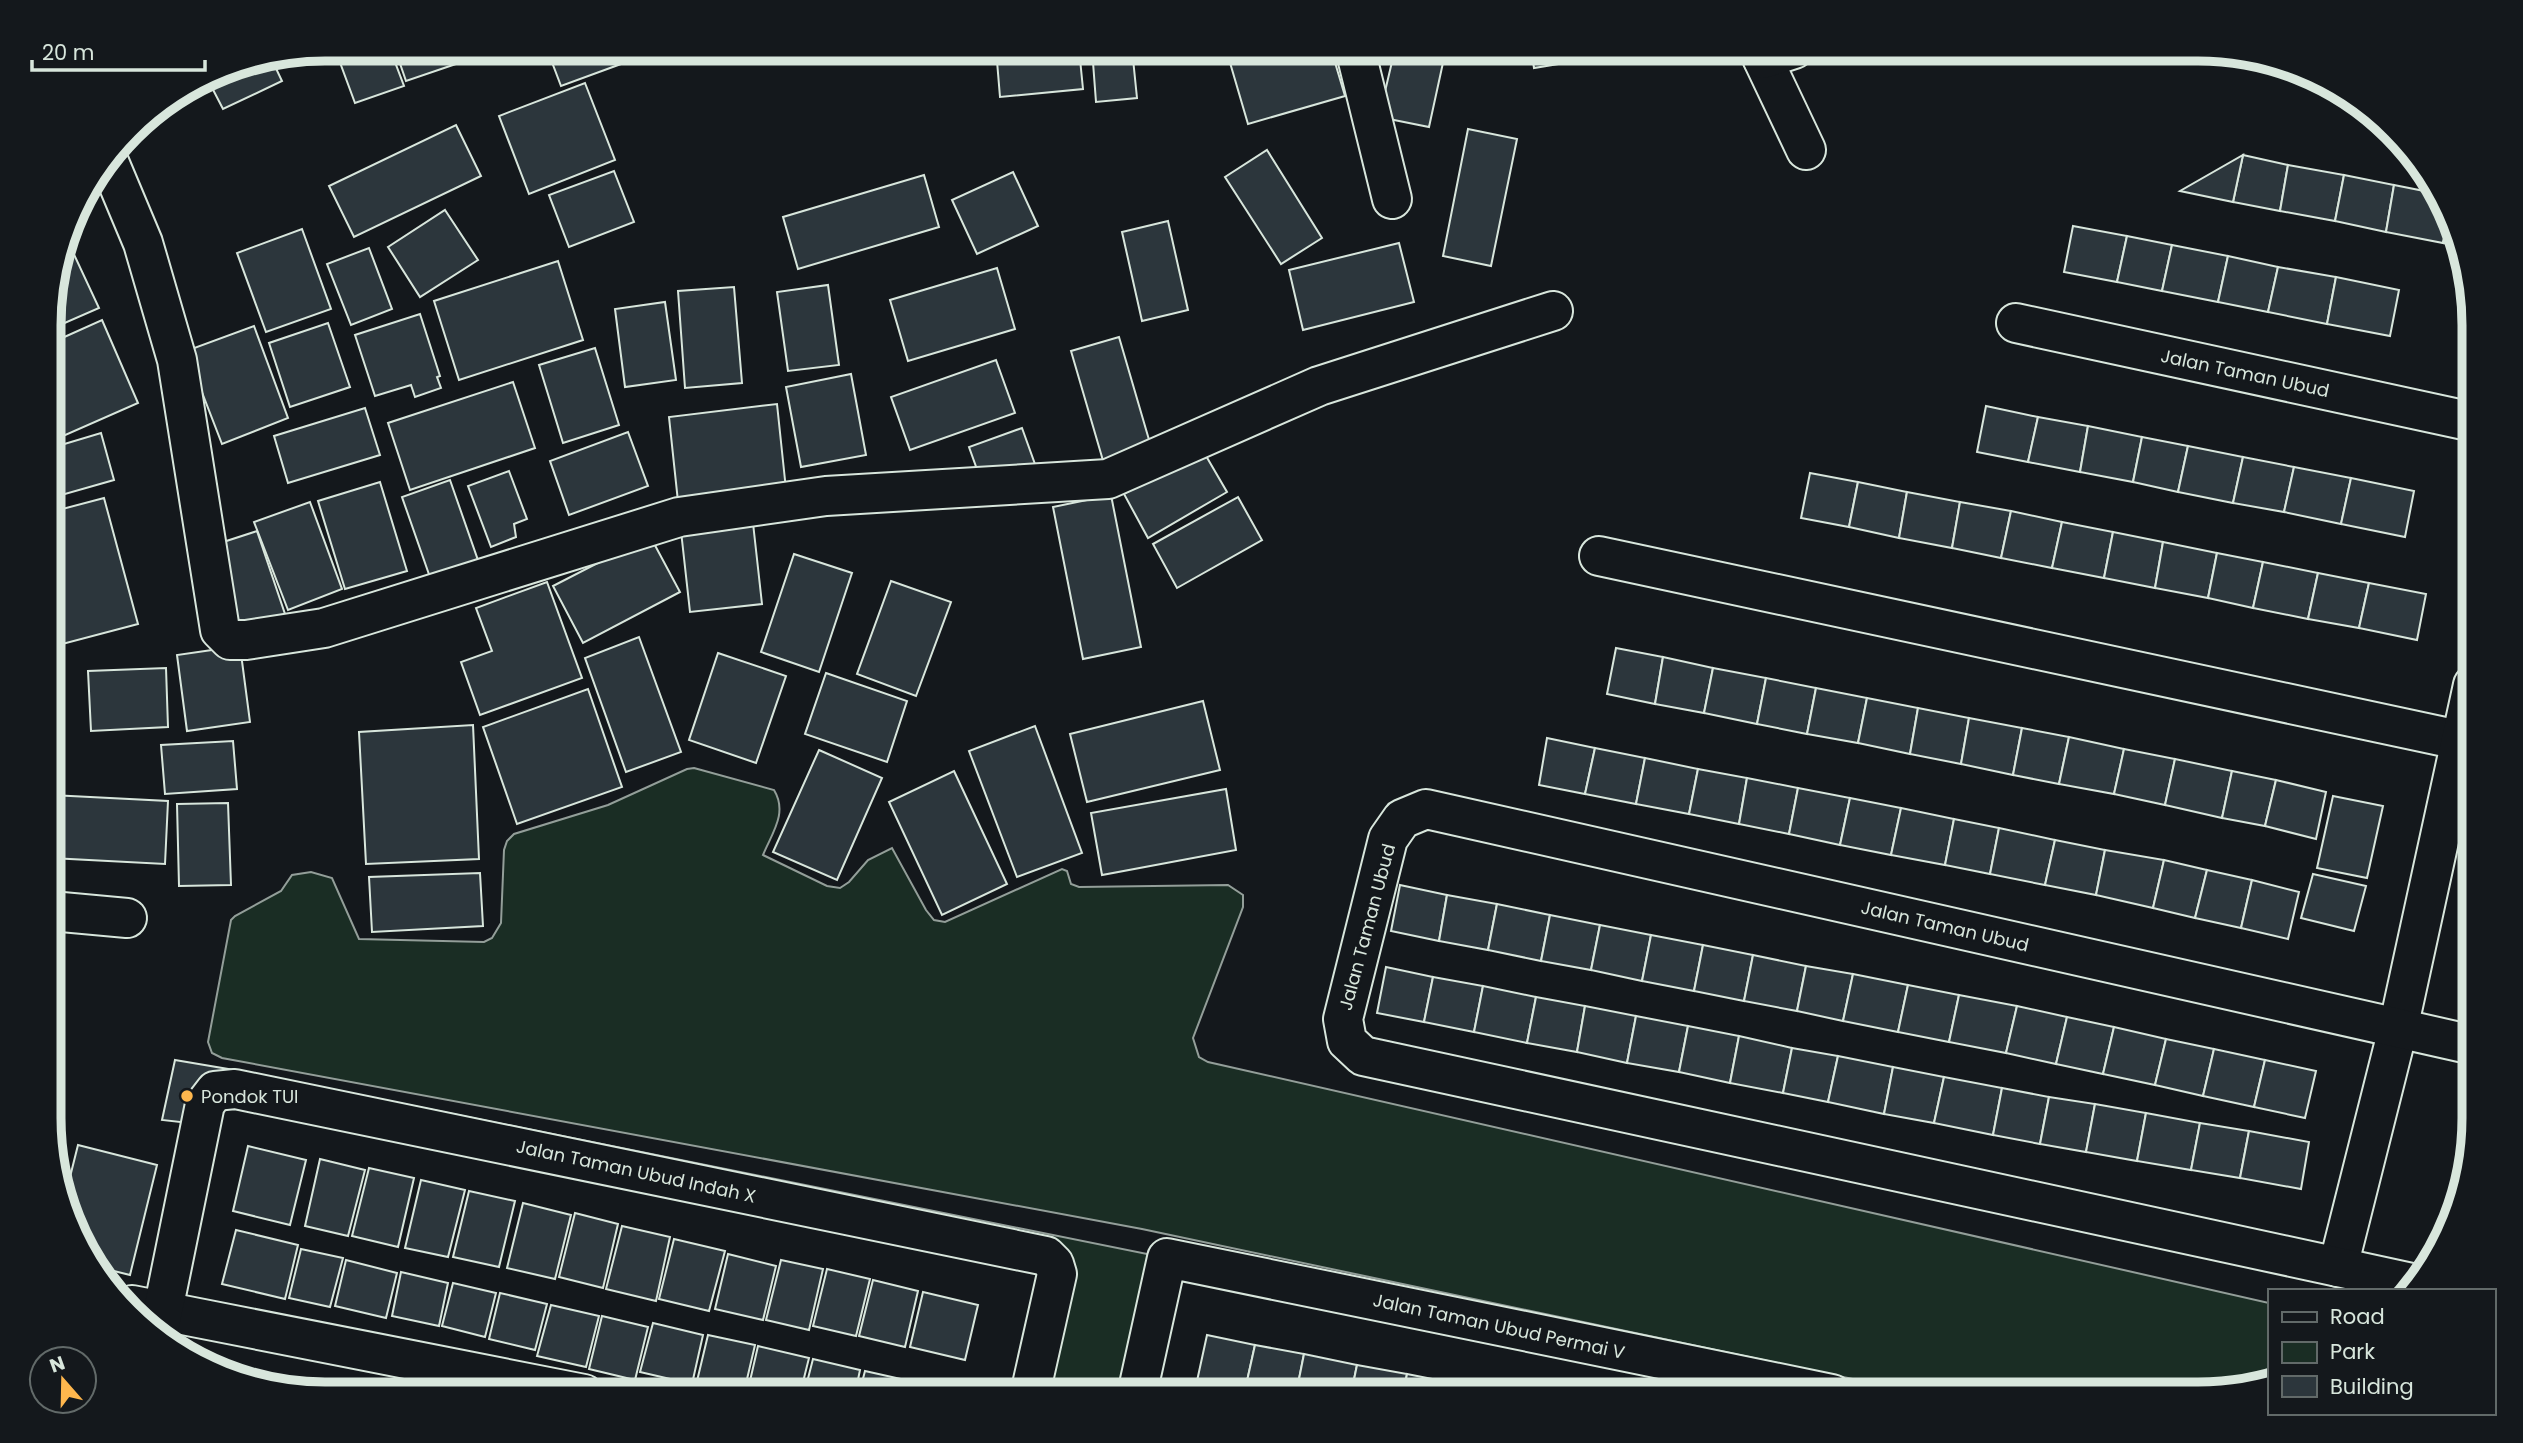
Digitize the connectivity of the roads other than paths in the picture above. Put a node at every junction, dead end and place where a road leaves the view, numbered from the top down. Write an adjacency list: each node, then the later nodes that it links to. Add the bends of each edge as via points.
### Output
1 (1358, 61): 5 (street)
2 (1775, 61): 3 (street)
3 (1806, 150)
4 (112, 170): 6 (street, via 143,243 177,360 220,630 230,640 324,628 679,517 826,496 1108,479 1319,386)
5 (1392, 199)
6 (1553, 312)
7 (2016, 323): 8 (street, Jalan Taman Ubud)
8 (2462, 420)
9 (1599, 556): 10 (street)
10 (2462, 741)
11 (2462, 763): 14 (street)
12 (61, 912): 13 (street)
13 (127, 918)
14 (2398, 1029): 15 (street, Jalan Taman Ubud); 16 (street); 16 (street, Jalan Taman Ubud, via 1426,809 1402,819 1388,839 1343,1019 1347,1041 1363,1056)
15 (2462, 1043)
16 (2338, 1267): 17 (street, Jalan Taman Ubud)
17 (2404, 1281)
18 (151, 1316): 19 (street); 20 (street, Jalan Taman Ubud Indah X, via 205,1104 215,1091 235,1089 1046,1256 1057,1274)
19 (517, 1382)
20 (1033, 1382)
21 (1140, 1382): 22 (street, Jalan Taman Ubud Permai V, via 1167,1258)
22 (1773, 1382)

